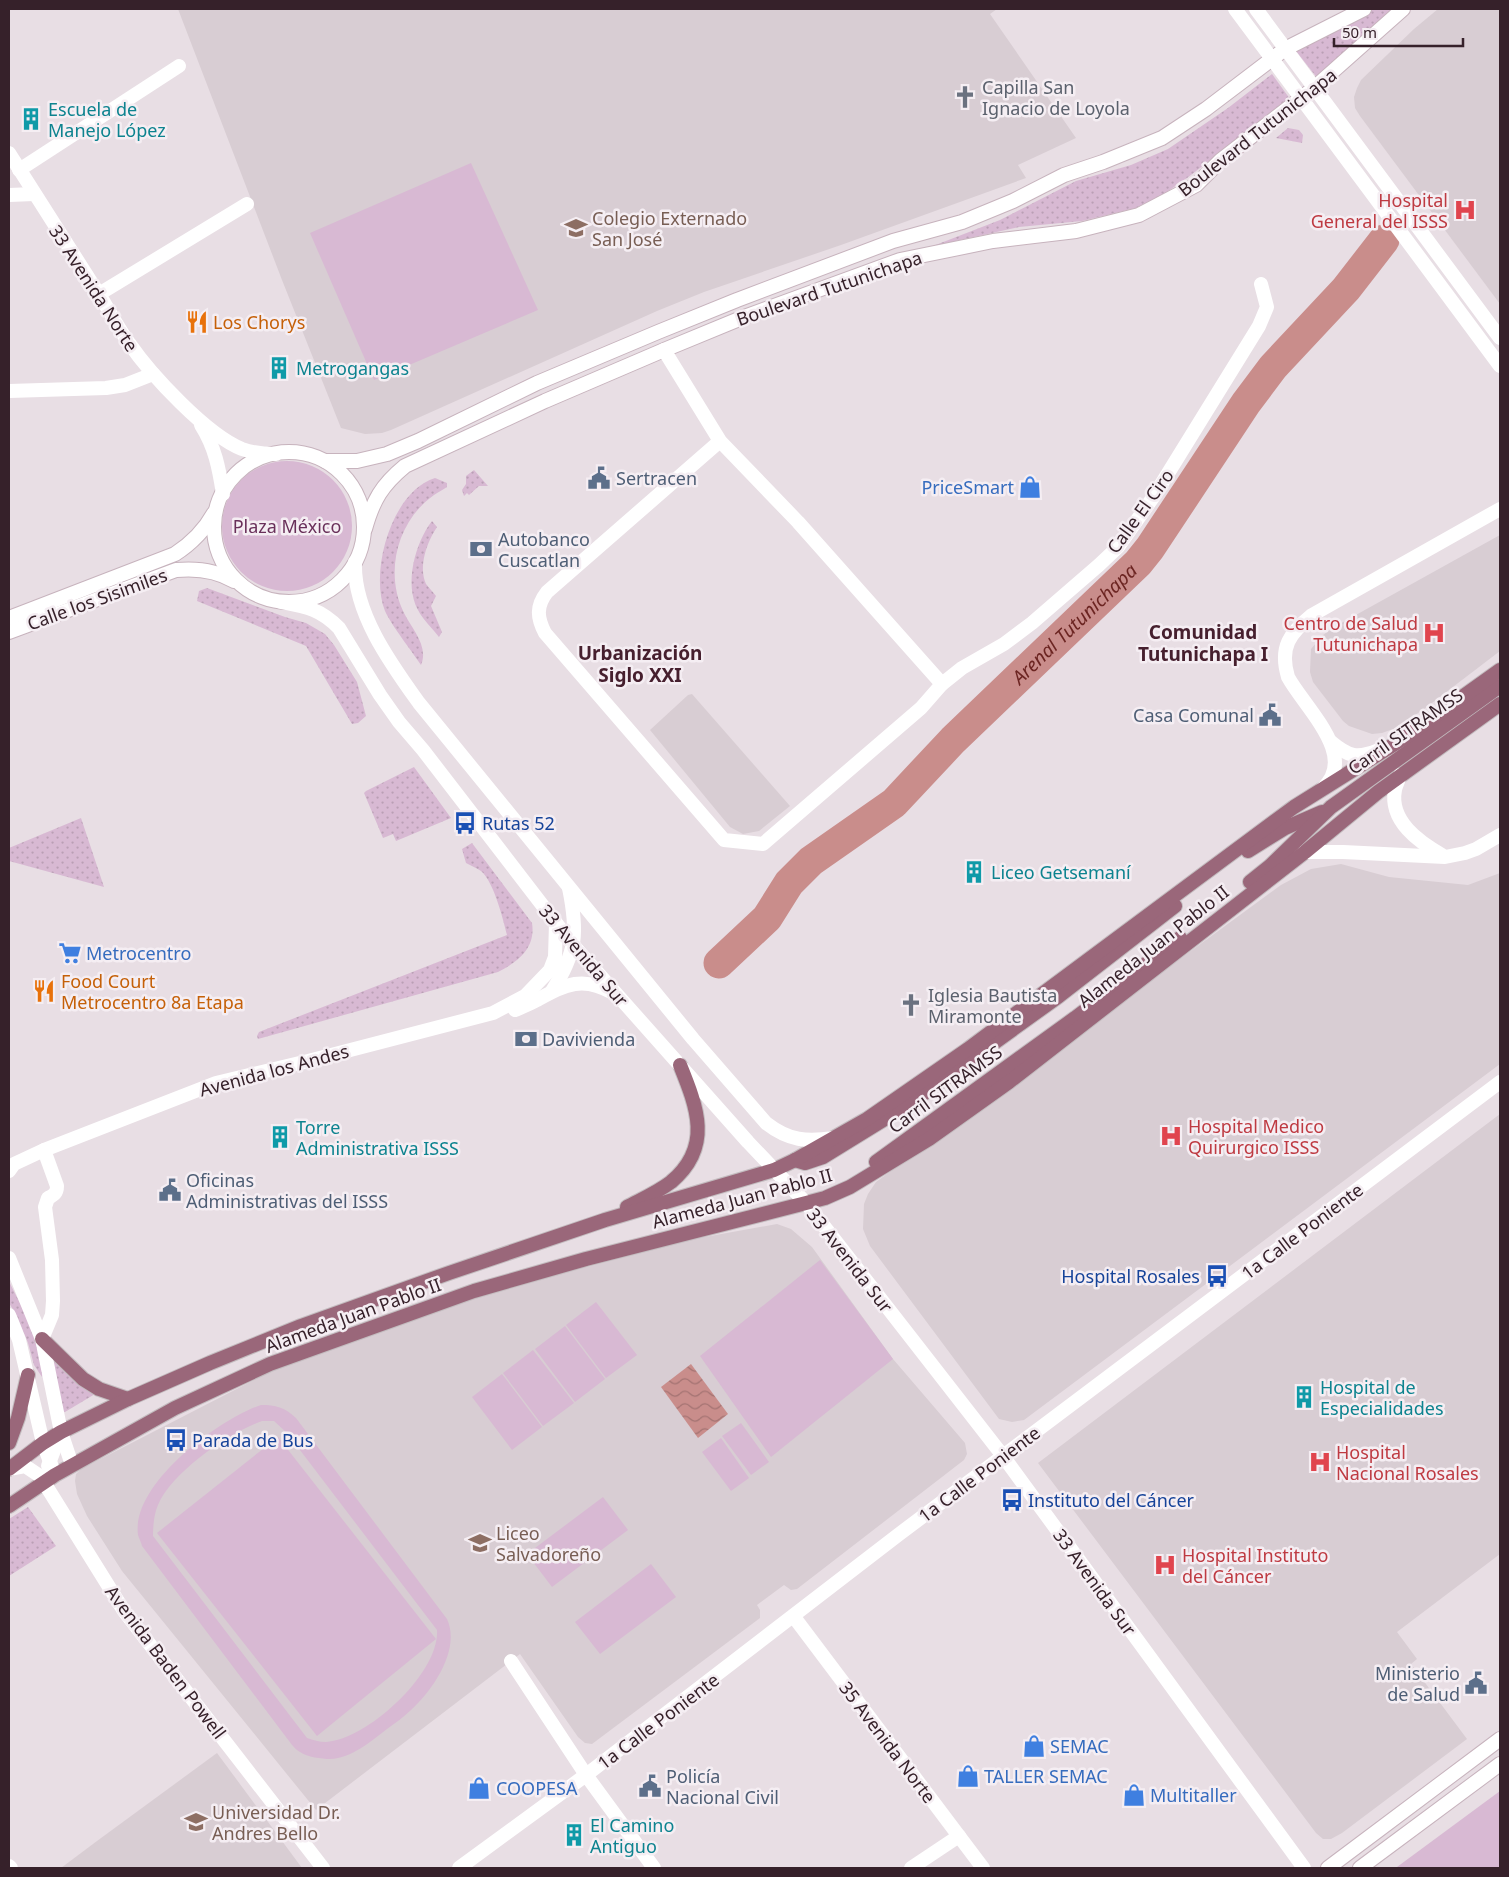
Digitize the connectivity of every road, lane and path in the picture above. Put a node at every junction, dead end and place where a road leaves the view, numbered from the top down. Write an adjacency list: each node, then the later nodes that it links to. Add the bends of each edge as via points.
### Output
1 (1235, 9): 6 (street)
2 (1256, 9): 5 (street)
3 (1364, 9): 5 (street, Boulevard Tutunichapa)
4 (1403, 9): 8 (street, Boulevard Tutunichapa)
5 (1285, 49): 6 (street, Boulevard Tutunichapa); 8 (street)
6 (1272, 58): 9 (street); 25 (street, Boulevard Tutunichapa, via 1162,138 1064,175 962,222 893,242 728,303 537,383 387,454 356,461)
7 (179, 66): 11 (street)
8 (1314, 88): 9 (street, Boulevard Tutunichapa); 17 (street)
9 (1301, 99): 18 (street, Boulevard Tutunichapa, via 1221,160 1196,185 1139,215 1076,231 992,241 900,260); 19 (street)
10 (9, 154): 11 (street, 33 Avenida Norte)
11 (19, 170): 12 (street, 33 Avenida Norte)
12 (34, 194): 13 (street); 16 (street, 33 Avenida Norte)
13 (9, 195)
14 (247, 204): 16 (street)
15 (1261, 284): 36 (street, Calle El Ciro, via 1267,307 1259,326 1159,488 1118,547 1032,623)
16 (99, 294): 20 (street, 33 Avenida Norte, via 128,343)
17 (1500, 338)
18 (664, 350): 23 (street); 29 (street, Boulevard Tutunichapa, via 405,466 379,493)
19 (1500, 366)
20 (153, 374): 21 (street, via 106,388); 22 (street, 33 Avenida Norte)
21 (9, 391)
22 (192, 412): 24 (street, 33 Avenida Norte, via 208,428 242,449); 26 (street, 33 Avenida Norte, via 209,438 219,465)
23 (720, 441): 36 (street, via 798,522); 36 (street, Calle El Ciro, via 547,592 538,614 545,633 724,840 763,844 921,708)
24 (276, 454): 25 (street, via 301,453); 26 (street, via 242,470)
25 (325, 461): 29 (street, via 352,485 362,506)
26 (222, 494): 27 (street)
27 (217, 508): 31 (street, via 214,533 218,550 225,566); 33 (street, Calle los Sisimiles, via 197,537 175,554)
28 (1500, 509): 39 (street, via 1312,614 1293,632 1286,647 1284,666)
29 (365, 529): 30 (street)
30 (355, 562): 32 (street, via 339,583 324,593 308,600); 47 (street, 33 Avenida Sur, via 356,588 363,610 394,669)
31 (241, 585): 32 (street, via 260,596); 34 (street, Calle los Sisimiles, via 211,570 176,570)
32 (281, 602): 48 (street, 33 Avenida Sur, via 326,616 339,628 399,722)
33 (9, 618)
34 (9, 632)
35 (1500, 670): 40 (main road, Alameda Juan Pablo II)
36 (942, 684)
37 (1500, 686): 43 (main road, Carril SITRAMSS)
38 (1500, 704): 41 (main road, Alameda Juan Pablo II)
39 (1329, 740): 40 (street, via 1356,757); 42 (street, via 1335,753 1334,770 1329,783)
40 (1396, 744): 42 (main road, Alameda Juan Pablo II)
41 (1400, 775): 45 (main road, Alameda Juan Pablo II); 46 (street, via 1394,802 1402,823 1422,842)
42 (1313, 795): 55 (main road, Alameda Juan Pablo II, via 968,1048)
43 (1331, 807): 57 (main road, Carril SITRAMSS, via 1285,828 1252,848 1072,986 909,1104 823,1157 805,1163); 60 (main road, Carril SITRAMSS, via 1270,866 1075,1018 862,1172)
44 (1500, 835): 46 (street, via 1476,849)
45 (1305, 852): 46 (street); 60 (main road, Alameda Juan Pablo II, via 1049,1053 929,1139 850,1187)
46 (1445, 856)
47 (568, 885): 49 (street, via 575,925); 55 (street, 33 Avenida Sur, via 766,1123 779,1133 799,1139)
48 (556, 923): 49 (street, 33 Avenida Sur); 52 (street, Avenida los Andes, via 555,957 550,970 525,996)
49 (574, 945): 50 (street); 51 (street, 33 Avenida Sur)
50 (552, 991): 51 (street, Avenida los Andes, via 581,982 600,986); 52 (street, Avenida los Andes, via 508,1014)
51 (620, 997): 53 (street, 33 Avenida Sur)
52 (493, 1013): 56 (street, Avenida los Andes, via 216,1083)
53 (680, 1065): 58 (street, 33 Avenida Sur); 61 (main road, via 697,1112 698,1132 691,1156 671,1182)
54 (1500, 1082): 70 (street, 1a Calle Poniente)
55 (838, 1137): 57 (main road, Alameda Juan Pablo II)
56 (44, 1150): 59 (street, Avenida los Andes, via 14,1164); 64 (street, via 57,1191 48,1198 45,1207 53,1301 52,1315)
57 (796, 1160): 58 (main road, Alameda Juan Pablo II)
58 (774, 1170): 60 (street, 33 Avenida Sur); 61 (main road, Alameda Juan Pablo II)
59 (9, 1171)
60 (806, 1203): 70 (street, 33 Avenida Sur); 72 (main road, Alameda Juan Pablo II, via 586,1259 362,1330 270,1364 183,1404)
61 (606, 1220): 66 (main road, Alameda Juan Pablo II, via 301,1326)
62 (9, 1258): 64 (street)
63 (9, 1315): 65 (street)
64 (42, 1339): 66 (main road, via 82,1379); 67 (street)
65 (28, 1375): 68 (main road); 69 (street)
66 (128, 1399): 67 (main road, Alameda Juan Pablo II)
67 (61, 1432): 69 (main road, Alameda Juan Pablo II); 71 (street); 72 (street)
68 (9, 1443)
69 (43, 1443): 71 (street); 73 (main road, Alameda Juan Pablo II)
70 (1003, 1456): 76 (street, 1a Calle Poniente); 87 (street, 33 Avenida Sur)
71 (49, 1459): 74 (street)
72 (72, 1465): 74 (main road, Alameda Juan Pablo II)
73 (9, 1469): 74 (street, Avenida Baden Powell, via 30,1468)
74 (50, 1479): 75 (main road, Alameda Juan Pablo II); 82 (street, Avenida Baden Powell, via 124,1611)
75 (9, 1506)
76 (794, 1616): 80 (street, 1a Calle Poniente); 81 (street, 35 Avenida Norte)
77 (511, 1661): 80 (street)
78 (1500, 1739): 88 (street)
79 (1500, 1764): 89 (street)
80 (586, 1775): 83 (street, 1a Calle Poniente); 84 (street)
81 (959, 1836): 85 (street); 86 (street, 35 Avenida Norte)
82 (324, 1868)
83 (459, 1868)
84 (654, 1868)
85 (911, 1868)
86 (983, 1868)
87 (1304, 1868)
88 (1328, 1868)
89 (1360, 1868)

